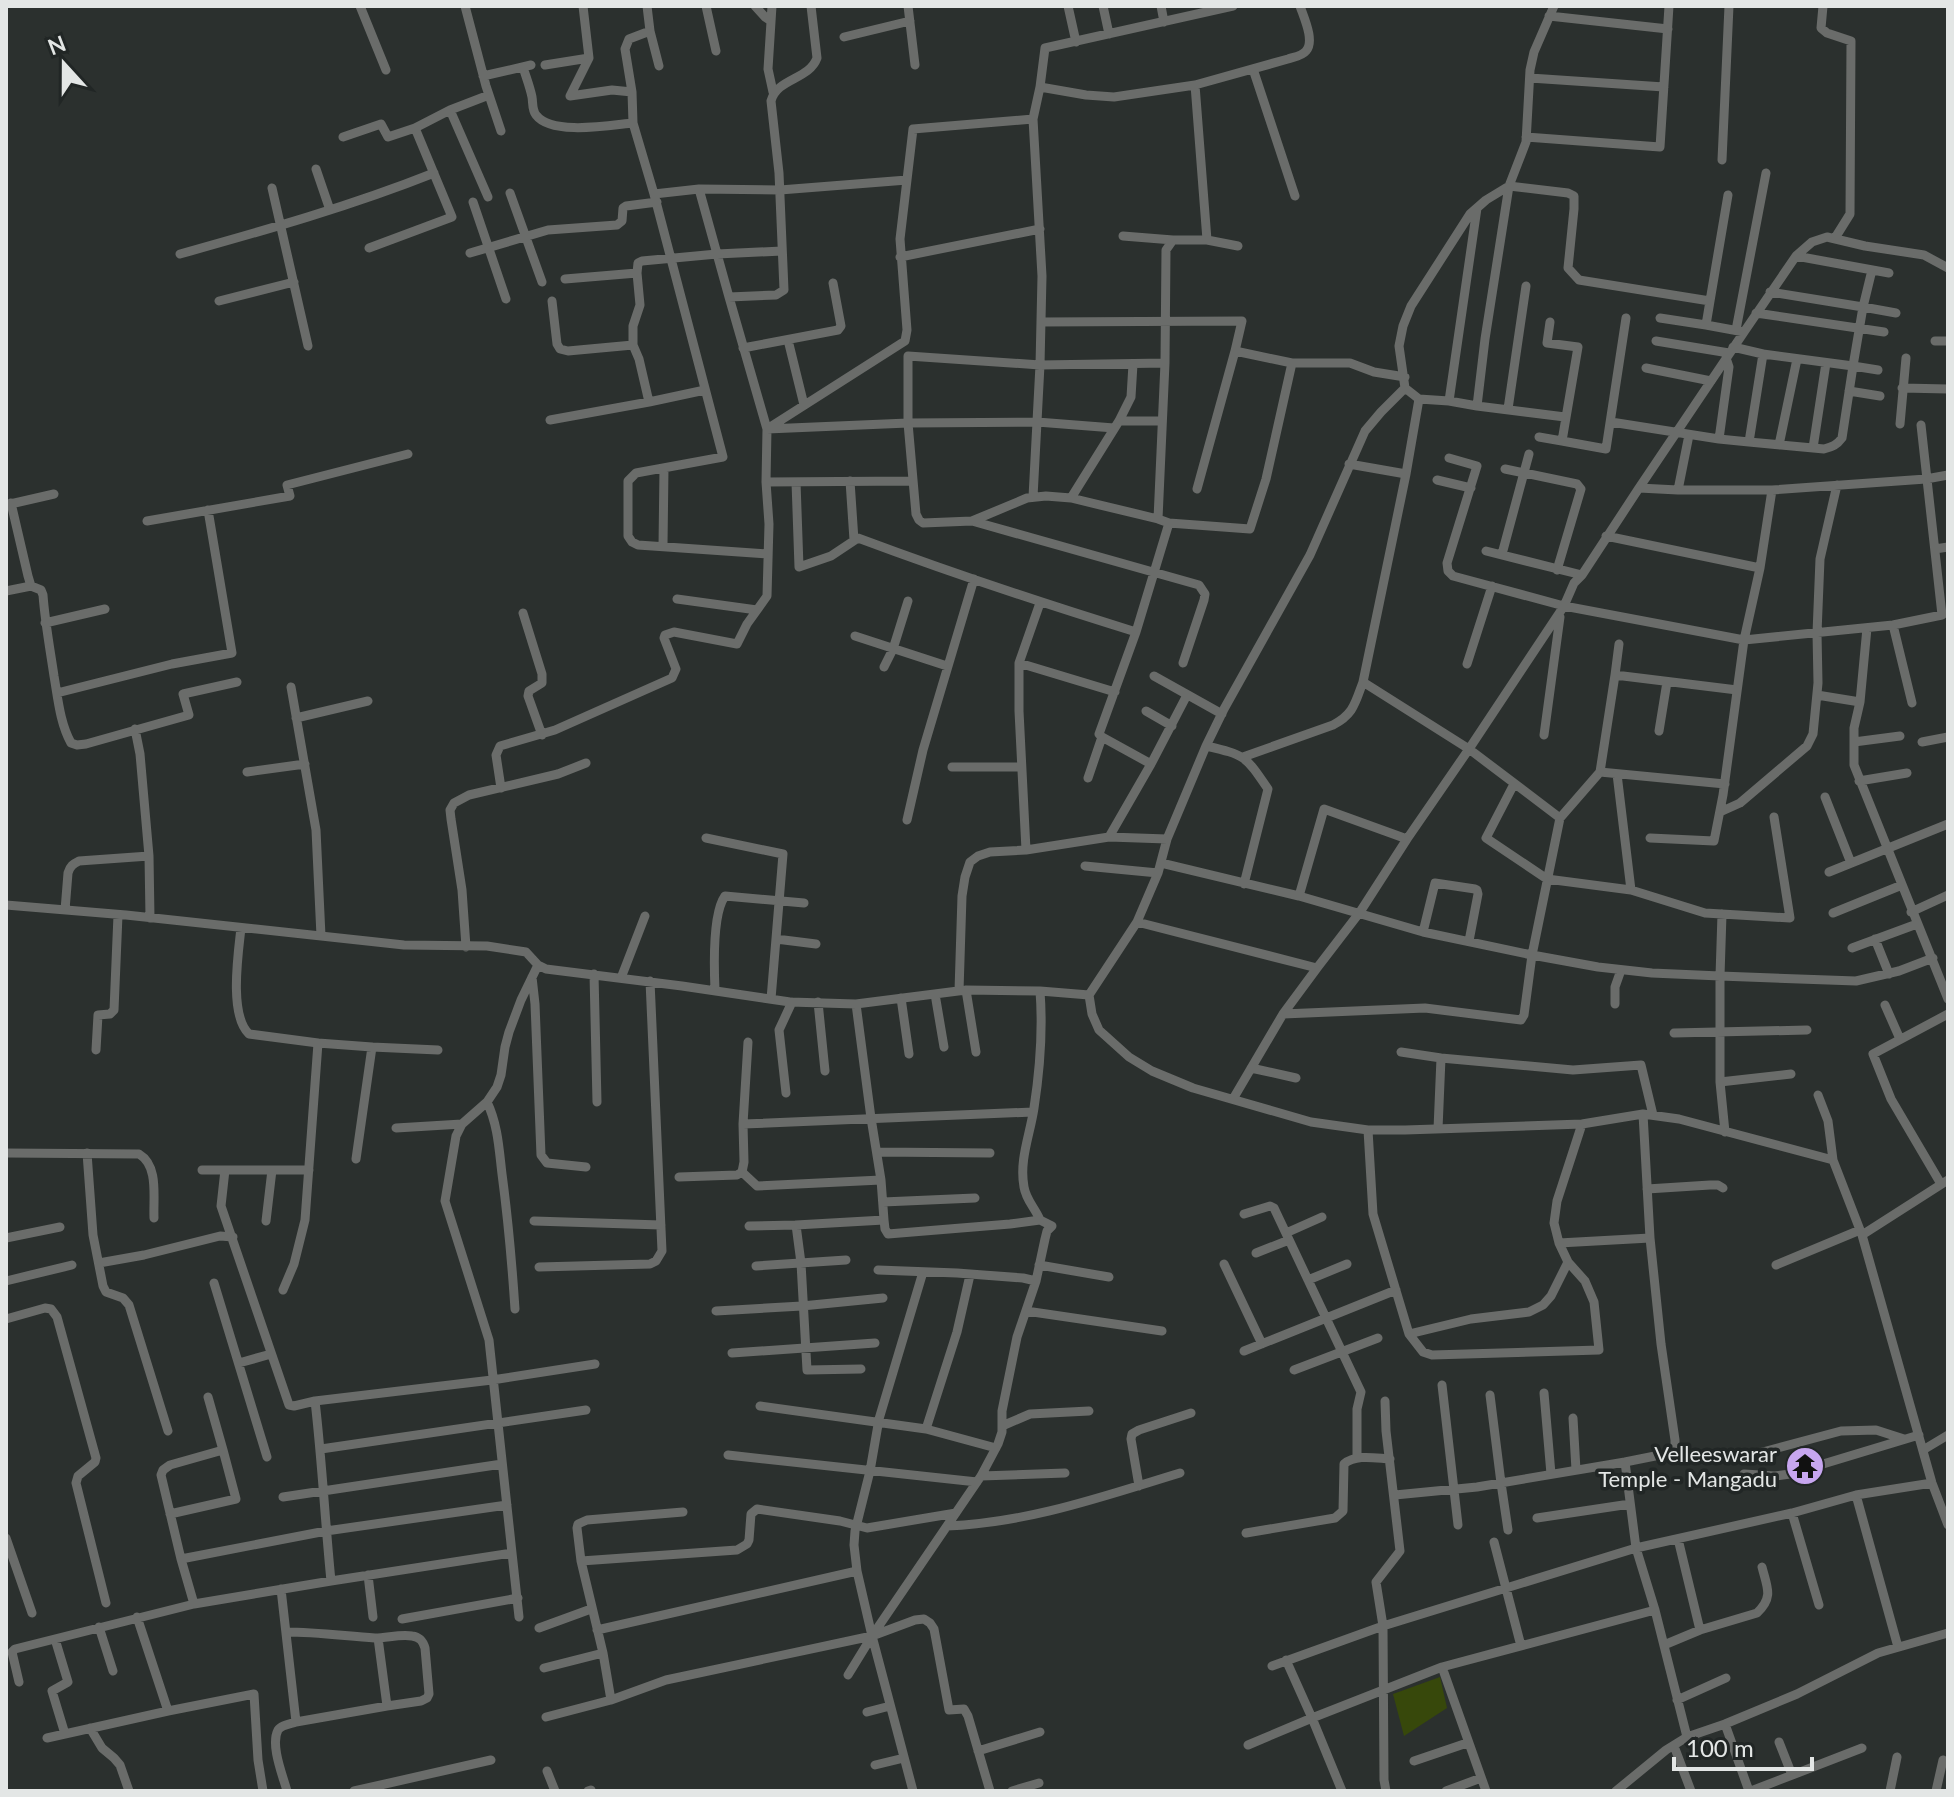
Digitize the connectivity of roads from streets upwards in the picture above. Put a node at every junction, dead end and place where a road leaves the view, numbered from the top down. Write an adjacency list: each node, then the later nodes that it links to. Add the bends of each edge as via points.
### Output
1 (360, 6): 34 (street)
2 (465, 6): 35 (street)
3 (583, 6): 29 (street)
4 (647, 6): 24 (street)
5 (706, 6): 28 (street)
6 (755, 6): 20 (street)
7 (772, 6): 20 (street)
8 (811, 6): 41 (street, via 816,63)
9 (908, 6): 21 (street)
10 (1068, 6): 27 (street)
11 (1103, 6): 25 (street)
12 (1161, 6): 22 (street)
13 (1233, 6): 18 (street)
14 (1300, 6): 33 (street, via 1308,50)
15 (1669, 6): 23 (street)
16 (1729, 6): 50 (street)
17 (1823, 6): 71 (street, via 1821,28 1851,41 1850,214)
18 (1218, 8): 22 (street)
19 (1551, 11): 23 (street); 36 (street)
20 (771, 21): 41 (street, via 768,69)
21 (910, 21): 26 (street); 31 (street)
22 (1164, 22): 25 (street)
23 (1668, 29): 39 (street)
24 (650, 31): 32 (street); 40 (street, via 627,41)
25 (1109, 34): 27 (street)
26 (844, 37)
27 (1076, 42): 38 (street, via 1045,48)
28 (716, 51)
29 (589, 58): 30 (street); 40 (street, via 570,96)
30 (545, 65)
31 (915, 65)
32 (659, 66)
33 (1253, 69): 37 (street); 61 (street)
34 (386, 70)
35 (483, 76): 42 (street); 45 (street, via 527,66 534,110 550,123 576,128)
36 (1530, 78): 39 (street); 49 (street)
37 (1195, 85): 38 (street, via 1114,97); 73 (street)
38 (1040, 87): 44 (street)
39 (1664, 87): 49 (street, via 1660,147)
40 (632, 92): 45 (street)
41 (773, 92): 58 (street)
42 (489, 95): 43 (street); 47 (street)
43 (450, 110): 46 (street); 62 (street)
44 (1033, 119): 54 (street, via 913,129); 68 (street)
45 (633, 123): 63 (street)
46 (415, 128): 48 (street, via 389,137 380,124); 52 (street)
47 (501, 131)
48 (343, 137)
49 (1526, 137): 55 (street)
50 (1722, 160)
51 (316, 169): 66 (street)
52 (434, 173): 66 (street); 76 (street, via 452,217)
53 (1766, 173): 109 (street)
54 (907, 180): 58 (street); 82 (street)
55 (1509, 186): 65 (street); 98 (street, via 1574,196 1568,268 1579,280); 143 (street)
56 (272, 188): 67 (street)
57 (699, 189): 58 (street); 63 (street); 80 (street)
58 (780, 190): 77 (street)
59 (510, 193): 69 (street)
60 (1728, 195): 98 (street)
61 (1295, 196)
62 (488, 197)
63 (656, 198): 69 (street, via 623,208 617,225); 83 (street)
64 (473, 202): 75 (street)
65 (1477, 208): 131 (street, via 1411,306 1399,346); 140 (street)
66 (330, 210): 67 (street)
67 (282, 226): 79 (street); 89 (street)
68 (1040, 229): 82 (street); 104 (street)
69 (525, 235): 75 (street); 90 (street)
70 (1123, 236): 72 (street)
71 (1835, 238): 81 (street, via 1812,242); 84 (street, via 1924,255)
72 (1173, 240): 73 (street); 106 (street, via 1166,250)
73 (1207, 240): 74 (street)
74 (1238, 246)
75 (488, 247): 78 (street); 95 (street)
76 (369, 248)
77 (782, 251): 80 (street); 94 (street, via 782,292)
78 (470, 253)
79 (180, 254)
80 (717, 254): 83 (street); 94 (street)
81 (1796, 256): 85 (street); 93 (street)
82 (900, 257): 142 (street, via 905,341)
83 (671, 258): 86 (street, via 639,262); 136 (street)
84 (1948, 268)
85 (1872, 270): 87 (street); 99 (street)
86 (637, 273): 88 (street); 115 (street, via 640,305)
87 (1889, 273)
88 (565, 279)
89 (294, 282): 96 (street); 116 (street)
90 (542, 282)
91 (833, 283): 111 (street, via 840,328)
92 (1526, 286): 144 (street)
93 (1770, 292): 99 (street); 100 (street)
94 (729, 297): 117 (street)
95 (506, 299)
96 (219, 301)
97 (552, 301): 115 (street, via 560,349)
98 (1710, 301): 107 (street)
99 (1863, 307): 101 (street); 108 (street)
100 (1756, 313): 108 (street); 109 (street)
101 (1896, 313)
102 (1626, 318): 149 (street)
103 (1660, 318): 107 (street)
104 (1041, 322): 106 (street); 127 (street)
105 (1550, 322): 145 (street, via 1547,343 1578,347)
106 (1165, 323): 118 (street, via 1242,321); 123 (street)
107 (1706, 325): 109 (street)
108 (1859, 329): 110 (street); 128 (street)
109 (1740, 331): 119 (street)
110 (1884, 332)
111 (788, 340): 117 (street); 142 (street)
112 (1656, 341): 119 (street)
113 (1935, 341): 114 (street)
114 (1948, 341)
115 (633, 345): 141 (street)
116 (308, 346)
117 (743, 348): 154 (street)
118 (1235, 351): 124 (street); 181 (street)
119 (1730, 353): 120 (street); 132 (street); 158 (street)
120 (1763, 354): 122 (street); 160 (street)
121 (1906, 358): 134 (street)
122 (1797, 359): 125 (street); 161 (street)
123 (1165, 363): 126 (street); 147 (street)
124 (1292, 363): 131 (street, via 1350,363); 192 (street, via 1250,529)
125 (1826, 363): 128 (street); 162 (street)
126 (1133, 364): 127 (street); 151 (street, via 1131,397)
127 (1040, 365): 148 (street); 150 (street, via 908,356)
128 (1853, 366): 130 (street); 137 (street)
129 (1646, 368): 132 (street)
130 (1878, 370)
131 (1405, 377): 133 (street)
132 (1711, 381): 155 (street)
133 (1405, 388): 139 (street); 166 (street, via 1365,431)
134 (1902, 388): 135 (street); 152 (street)
135 (1948, 389)
136 (705, 390): 141 (street); 167 (street, via 723,457)
137 (1849, 391): 138 (street); 162 (street, via 1842,438 1832,447)
138 (1880, 396)
139 (1419, 399): 140 (street); 170 (street)
140 (1449, 401): 143 (street)
141 (649, 402): 146 (street)
142 (804, 405): 154 (street)
143 (1477, 406): 144 (street)
144 (1508, 409): 145 (street)
145 (1565, 417): 159 (street)
146 (550, 420)
147 (1162, 421): 151 (street); 189 (street)
148 (1037, 422): 150 (street); 151 (street); 185 (street)
149 (1611, 422): 155 (street); 159 (street, via 1606,449)
150 (908, 423): 154 (street); 175 (street)
151 (1116, 424): 186 (street)
152 (1900, 424)
153 (1921, 425): 172 (street)
154 (767, 429): 176 (street)
155 (1675, 433): 156 (street); 180 (street)
156 (1689, 435): 158 (street); 182 (street)
157 (1539, 437): 159 (street)
158 (1719, 439): 160 (street)
159 (1562, 441)
160 (1749, 442): 161 (street)
161 (1779, 445): 162 (street)
162 (1813, 448)
163 (408, 454): 188 (street, via 287,485 290,496)
164 (1529, 454): 169 (street)
165 (1449, 458): 179 (street, via 1477,466)
166 (1349, 464): 170 (street); 246 (street, via 1310,555)
167 (664, 468): 195 (street); 195 (street, via 636,473 628,481 627,519 632,542)
168 (1505, 469): 169 (street)
169 (1524, 473): 200 (street); 202 (street, via 1581,489)
170 (1406, 474): 234 (street)
171 (1948, 475): 172 (street)
172 (1926, 479): 178 (street); 197 (street)
173 (1437, 480): 179 (street)
174 (850, 481): 175 (street); 177 (street); 194 (street)
175 (913, 481): 191 (street, via 916,514 923,523)
176 (766, 482): 177 (street); 199 (street)
177 (796, 482): 194 (street, via 799,567 831,556)
178 (1837, 485): 183 (street); 221 (street, via 1820,559)
179 (1471, 488): 207 (street, via 1447,567 1453,576)
180 (1639, 488): 182 (street); 193 (street)
181 (1197, 489)
182 (1678, 490): 183 (street)
183 (1772, 490): 201 (street)
184 (54, 494): 187 (street)
185 (1033, 497): 186 (street); 191 (street)
186 (1071, 498): 189 (street)
187 (8, 504): 206 (street)
188 (208, 510): 190 (street); 239 (street, via 232,653)
189 (1158, 519): 192 (street)
190 (147, 521)
191 (972, 521): 203 (street)
192 (1169, 523): 203 (street)
193 (1606, 536): 201 (street); 204 (street)
194 (854, 540): 205 (street)
195 (663, 546): 199 (street)
196 (1948, 547): 197 (street)
197 (1935, 549): 216 (street)
198 (1486, 551): 200 (street)
199 (768, 554): 214 (street, via 767,596)
200 (1502, 554): 202 (street)
201 (1760, 568): 223 (street)
202 (1557, 570): 204 (street)
203 (1154, 572): 220 (street); 227 (street, via 1199,585 1205,594)
204 (1582, 575): 212 (street)
205 (974, 579): 211 (street); 229 (street)
206 (31, 586): 208 (street); 217 (street, via 43,595)
207 (1492, 586): 212 (street); 228 (street)
208 (6, 591)
209 (677, 599): 214 (street)
210 (908, 601): 225 (street)
211 (1040, 603): 220 (street); 226 (street)
212 (1564, 606): 223 (street); 252 (street); 259 (street)
213 (105, 609): 217 (street)
214 (757, 610): 251 (street, via 737,644 674,632 665,635 676,669 672,678)
215 (523, 613): 251 (street, via 542,674 542,683 528,693)
216 (1945, 615): 218 (street)
217 (45, 623): 239 (street)
218 (1893, 625): 219 (street); 244 (street)
219 (1867, 628): 221 (street); 243 (street)
220 (1136, 632): 238 (street)
221 (1817, 633): 223 (street); 241 (street)
222 (855, 636): 225 (street)
223 (1744, 640): 237 (street)
224 (1619, 644): 231 (street)
225 (893, 649): 229 (street); 230 (street)
226 (1019, 663): 238 (street); 265 (street)
227 (1183, 663)
228 (1467, 664)
229 (947, 666): 279 (street)
230 (884, 667)
231 (1615, 675): 235 (street); 267 (street)
232 (1154, 676): 240 (street)
233 (237, 682): 249 (street, via 183,694 189,715)
234 (1363, 682): 259 (street); 260 (street, via 1346,718)
235 (1667, 682): 237 (street); 250 (street)
236 (291, 687): 247 (street)
237 (1737, 690): 273 (street)
238 (1115, 692): 254 (street)
239 (57, 693): 249 (street, via 71,743 86,744)
240 (1187, 695): 246 (street); 248 (street)
241 (1817, 695): 243 (street); 276 (street, via 1807,746 1740,803)
242 (368, 701): 247 (street)
243 (1860, 702): 256 (street)
244 (1912, 703)
245 (1146, 711): 248 (street)
246 (1222, 714): 258 (street)
247 (296, 718): 262 (street)
248 (1172, 726): 263 (street)
249 (135, 729): 288 (street)
250 (1659, 731)
251 (542, 735): 274 (street, via 500,746 496,755)
252 (1544, 735)
253 (1900, 736): 256 (street)
254 (1102, 737): 263 (street); 270 (street)
255 (1948, 737): 257 (street)
256 (1854, 742): 271 (street)
257 (1922, 742)
258 (1206, 746): 260 (street); 284 (street)
259 (1469, 749): 272 (street); 285 (street)
260 (1243, 757): 294 (street, via 1268,789)
261 (586, 763): 274 (street)
262 (305, 764): 266 (street); 314 (street, via 318,842)
263 (1151, 764): 281 (street)
264 (952, 767): 265 (street)
265 (1021, 767): 286 (street)
266 (247, 772)
267 (1600, 772): 269 (street); 278 (street)
268 (1907, 773): 271 (street)
269 (1617, 774): 273 (street); 296 (street)
270 (1088, 778)
271 (1859, 781): 287 (street)
272 (1514, 784): 278 (street); 293 (street, via 1486,838)
273 (1725, 784): 276 (street)
274 (501, 788): 319 (street, via 469,795 450,810)
275 (1825, 797): 289 (street)
276 (1720, 812): 283 (street, via 1714,841)
277 (1774, 817): 306 (street, via 1790,918)
278 (1560, 818): 293 (street)
279 (907, 820)
280 (1948, 824): 287 (street)
281 (1109, 837): 284 (street); 286 (street)
282 (706, 838): 299 (street, via 783,854)
283 (1650, 838)
284 (1167, 839): 291 (street)
285 (1407, 839): 298 (street, via 1324,809); 303 (street)
286 (1026, 850): 333 (street, via 990,852 970,862 962,896)
287 (1887, 850): 289 (street); 295 (street)
288 (149, 856): 302 (street, via 75,863 68,873); 309 (street)
289 (1851, 863): 292 (street)
290 (1085, 866): 291 (street)
291 (1159, 868): 294 (street); 310 (street)
292 (1829, 872)
293 (1547, 879): 296 (street); 321 (street)
294 (1244, 884): 298 (street)
295 (1902, 885): 304 (street); 305 (street)
296 (1631, 890): 306 (street)
297 (1948, 895): 304 (street)
298 (1299, 896): 303 (street)
299 (779, 900): 300 (street); 315 (street); 332 (street, via 730,895 722,899 714,947)
300 (804, 903)
301 (6, 905): 302 (street)
302 (65, 910): 307 (street)
303 (1360, 912): 313 (street); 324 (street)
304 (1911, 912): 311 (street)
305 (1833, 913)
306 (1722, 914): 328 (street)
307 (118, 915): 309 (street); 355 (street, via 114,1010 98,1015)
308 (645, 916): 330 (street)
309 (150, 918): 312 (street)
310 (1137, 922): 324 (street); 336 (street)
311 (1917, 924): 316 (street); 322 (street)
312 (241, 928): 314 (street); 352 (street, via 237,982 244,1029)
313 (1423, 932): 317 (street); 317 (street, via 1435,883 1475,889)
314 (321, 936): 319 (street)
315 (776, 939): 318 (street); 338 (street)
316 (1875, 939): 320 (street); 327 (street)
317 (1469, 941): 321 (street)
318 (816, 944)
319 (466, 947): 323 (street, via 526,952)
320 (1852, 948)
321 (1532, 955): 325 (street); 345 (street, via 1521,1020 1425,1008)
322 (1933, 958): 327 (street); 339 (street)
323 (538, 965): 326 (street); 329 (street)
324 (1317, 968): 345 (street)
325 (1621, 970): 328 (street); 343 (street)
326 (594, 974): 330 (street); 370 (street)
327 (1889, 974): 328 (street, via 1856,981)
328 (1720, 976): 349 (street)
329 (532, 977): 369 (street, via 509,1032 497,1087); 387 (street, via 541,1155 547,1163)
330 (621, 978): 331 (street)
331 (650, 981): 332 (street); 407 (street)
332 (715, 990): 338 (street)
333 (962, 991): 334 (street); 335 (street); 357 (street)
334 (1040, 991): 336 (street); 371 (street)
335 (935, 994): 337 (street); 354 (street)
336 (1089, 995): 368 (street, via 1099,1030 1129,1057 1193,1088)
337 (901, 998): 342 (street); 359 (street)
338 (771, 999): 340 (street)
339 (1948, 999)
340 (792, 1002): 341 (street); 366 (street, via 779,1030)
341 (818, 1002): 342 (street); 362 (street)
342 (856, 1004): 373 (street)
343 (1615, 1004)
344 (1885, 1005): 350 (street)
345 (1283, 1014): 361 (street)
346 (1948, 1014): 350 (street)
347 (1807, 1030): 349 (street)
348 (1674, 1033): 349 (street)
349 (1719, 1033): 365 (street)
350 (1900, 1039): 395 (street, via 1873,1054 1891,1099)
351 (748, 1042): 375 (street)
352 (318, 1043): 353 (street); 391 (street)
353 (372, 1047): 356 (street); 385 (street)
354 (944, 1047)
355 (96, 1050)
356 (438, 1050)
357 (976, 1052)
358 (1401, 1052): 360 (street)
359 (909, 1054)
360 (1441, 1058): 372 (street, via 1573,1070 1641,1065); 378 (street)
361 (1251, 1068): 364 (street); 368 (street)
362 (825, 1071)
363 (1791, 1074): 365 (street)
364 (1296, 1078)
365 (1720, 1082): 380 (street)
366 (786, 1093)
367 (1818, 1095): 386 (street)
368 (1233, 1099): 379 (street, via 1311,1122)
369 (487, 1102): 374 (street); 441 (street, via 497,1132)
370 (597, 1102)
371 (1033, 1112): 373 (street); 404 (street, via 1022,1166 1025,1192)
372 (1648, 1114): 376 (street); 380 (street); 397 (street)
373 (871, 1118): 375 (street); 381 (street)
374 (462, 1124): 377 (street); 460 (street, via 445,1201 489,1340)
375 (743, 1124): 392 (street)
376 (1582, 1124): 378 (street); 416 (street, via 1557,1201 1554,1223)
377 (396, 1128)
378 (1438, 1129): 379 (street)
379 (1368, 1130): 438 (street, via 1373,1214)
380 (1725, 1132): 386 (street)
381 (877, 1152): 384 (street); 394 (street)
382 (6, 1153): 383 (street)
383 (87, 1153): 402 (street, via 145,1158 152,1170); 420 (street)
384 (990, 1153)
385 (356, 1159)
386 (1833, 1160): 411 (street)
387 (586, 1167)
388 (202, 1170): 389 (street)
389 (225, 1170): 390 (street); 413 (street, via 221,1206)
390 (272, 1170): 391 (street); 405 (street)
391 (309, 1170): 437 (street, via 301,1243)
392 (742, 1172): 393 (street); 394 (street, via 757,1186)
393 (679, 1177)
394 (881, 1180): 399 (street)
395 (1945, 1182): 411 (street)
396 (1723, 1188): 397 (street)
397 (1647, 1189): 415 (street)
398 (975, 1198): 399 (street)
399 (883, 1202): 403 (street)
400 (1244, 1214): 412 (street, via 1274,1208)
401 (1322, 1217): 412 (street)
402 (154, 1218)
403 (884, 1220): 404 (street, via 888,1234); 408 (street)
404 (1040, 1220): 425 (street, via 1052,1226)
405 (266, 1221)
406 (534, 1221): 407 (street)
407 (661, 1225): 428 (street, via 662,1251 650,1264)
408 (796, 1225): 409 (street); 421 (street)
409 (749, 1226)
410 (60, 1227): 414 (street)
411 (1861, 1232): 426 (street); 477 (street)
412 (1288, 1236): 417 (street); 433 (street)
413 (233, 1237): 420 (street); 455 (street)
414 (6, 1238)
415 (1650, 1238): 416 (street); 489 (street, via 1675,1446 1665,1454)
416 (1559, 1243): 419 (street)
417 (1256, 1253)
418 (846, 1260): 421 (street)
419 (1568, 1262): 447 (street, via 1551,1296 1529,1312); 447 (street, via 1594,1302 1599,1350 1432,1355)
420 (99, 1263): 476 (street, via 106,1292 129,1305)
421 (801, 1263): 427 (street); 440 (street)
422 (1224, 1264): 450 (street)
423 (1347, 1264): 433 (street)
424 (72, 1265): 434 (street)
425 (1039, 1265): 432 (street); 435 (street)
426 (1776, 1265)
427 (756, 1266)
428 (539, 1267)
429 (878, 1270): 430 (street)
430 (923, 1272): 431 (street); 472 (street)
431 (970, 1275): 435 (street); 475 (street)
432 (1109, 1277)
433 (1308, 1280): 444 (street)
434 (6, 1281)
435 (1036, 1281): 443 (street)
436 (214, 1283): 456 (street)
437 (283, 1290)
438 (1396, 1290): 444 (street); 447 (street)
439 (883, 1298): 440 (street)
440 (802, 1306): 442 (street); 451 (street)
441 (515, 1309)
442 (716, 1311)
443 (1026, 1311): 446 (street); 474 (street)
444 (1326, 1317): 450 (street); 453 (street)
445 (6, 1319): 534 (street, via 45,1308 57,1317 95,1453 95,1462 76,1483)
446 (1162, 1331)
447 (1409, 1334)
448 (1378, 1338): 453 (street)
449 (875, 1343): 451 (street)
450 (1262, 1344): 452 (street)
451 (805, 1347): 454 (street); 458 (street, via 808,1371)
452 (1244, 1351)
453 (1341, 1351): 459 (street); 487 (street, via 1361,1392)
454 (732, 1353)
455 (271, 1354): 456 (street); 465 (street, via 289,1405)
456 (239, 1363): 486 (street)
457 (595, 1364): 460 (street)
458 (861, 1369)
459 (1294, 1370)
460 (492, 1380): 465 (street); 473 (street)
461 (1442, 1385): 501 (street)
462 (1544, 1393): 495 (street)
463 (1490, 1395): 498 (street)
464 (208, 1397): 482 (street)
465 (315, 1401): 481 (street)
466 (1385, 1401): 488 (street)
467 (760, 1406): 472 (street)
468 (586, 1410): 473 (street)
469 (1089, 1411): 474 (street, via 1030,1414)
470 (1191, 1413): 500 (street, via 1132,1434)
471 (1573, 1418): 491 (street)
472 (878, 1423): 475 (street); 492 (street)
473 (497, 1424): 481 (street); 490 (street)
474 (1002, 1426): 480 (street)
475 (926, 1429): 480 (street)
476 (168, 1431)
477 (1919, 1435): 479 (street); 483 (street)
478 (1948, 1435): 483 (street)
479 (1904, 1439): 484 (street, via 1876,1430 1841,1431); 496 (street, via 1790,1474)
480 (996, 1448): 497 (street)
481 (321, 1449): 502 (street)
482 (223, 1450): 511 (street, via 163,1470); 511 (street, via 236,1499)
483 (1923, 1450): 499 (street)
484 (1759, 1453)
485 (728, 1455): 492 (street)
486 (267, 1457)
487 (1357, 1458): 488 (street); 519 (street, via 1344,1464 1340,1515)
488 (1390, 1459): 503 (street)
489 (1625, 1462): 491 (street); 506 (street)
490 (502, 1464): 502 (street); 507 (street)
491 (1576, 1470): 495 (street)
492 (870, 1471): 497 (street); 515 (street)
493 (1065, 1473): 497 (street)
494 (1180, 1473): 500 (street)
495 (1551, 1474): 498 (street)
496 (1744, 1474)
497 (979, 1479): 509 (street)
498 (1501, 1483): 501 (street); 517 (street)
499 (1932, 1483): 504 (street); 514 (street)
500 (1139, 1486): 516 (street, via 1043,1513)
501 (1454, 1489): 503 (street); 513 (street)
502 (325, 1490): 505 (street); 518 (street)
503 (1395, 1495): 544 (street, via 1400,1551 1376,1582)
504 (1856, 1495): 510 (street); 556 (street)
505 (283, 1497)
506 (1630, 1504): 512 (street); 523 (street)
507 (507, 1505): 518 (street); 524 (street)
508 (683, 1512): 526 (street, via 582,1522 577,1528)
509 (956, 1513): 515 (street, via 873,1528); 516 (street)
510 (1792, 1513): 521 (street); 536 (street)
511 (170, 1514): 525 (street)
512 (1537, 1518)
513 (1458, 1525)
514 (1948, 1525)
515 (856, 1526): 526 (street, via 757,1509 751,1514 749,1540 737,1550); 528 (street)
516 (947, 1526): 551 (street)
517 (1508, 1530)
518 (326, 1531): 525 (street); 530 (street)
519 (1246, 1533)
520 (6, 1538): 539 (street)
521 (1678, 1539): 523 (street); 548 (street)
522 (1494, 1542): 531 (street)
523 (1636, 1548): 531 (street); 538 (street)
524 (512, 1553): 529 (street); 533 (street)
525 (181, 1559): 535 (street)
526 (581, 1561): 537 (street)
527 (1762, 1567): 548 (street, via 1769,1593 1764,1607)
528 (857, 1571): 547 (street); 551 (street)
529 (368, 1575): 530 (street); 541 (street)
530 (331, 1581): 532 (street)
531 (1506, 1588): 544 (street); 555 (street)
532 (281, 1589): 535 (street); 549 (street)
533 (518, 1598): 542 (street); 543 (street)
534 (106, 1603)
535 (194, 1604): 540 (street)
536 (1819, 1605)
537 (591, 1609): 546 (street); 547 (street)
538 (1655, 1610): 554 (street); 555 (street)
539 (32, 1613)
540 (137, 1617): 545 (street); 571 (street)
541 (373, 1617)
542 (519, 1617)
543 (402, 1619)
544 (1383, 1626): 558 (street); 566 (street)
545 (99, 1627): 553 (street); 562 (street)
546 (539, 1628)
547 (597, 1630): 557 (street)
548 (1700, 1630): 554 (street)
549 (286, 1632): 552 (street); 575 (street)
550 (1948, 1633): 556 (street)
551 (872, 1636): 563 (street); 567 (street, via 666,1680); 570 (street); 587 (street, via 915,1620 930,1623 949,1710 964,1709)
552 (378, 1638): 569 (street); 569 (street, via 417,1637 425,1648 427,1698)
553 (55, 1639): 565 (street, via 12,1652); 579 (street, via 68,1682 52,1691)
554 (1664, 1645): 568 (street)
555 (1521, 1646): 560 (street)
556 (1898, 1647): 576 (street)
557 (603, 1653): 561 (street); 567 (street)
558 (1286, 1660): 559 (street); 574 (street)
559 (1272, 1666)
560 (1442, 1667): 566 (street); 583 (street)
561 (544, 1668)
562 (113, 1671)
563 (848, 1675)
564 (1726, 1678): 568 (street)
565 (19, 1682)
566 (1385, 1688): 574 (street); 607 (street)
567 (611, 1700): 573 (street)
568 (1677, 1700): 580 (street)
569 (387, 1706): 575 (street)
570 (890, 1706): 572 (street); 589 (street)
571 (168, 1711): 577 (street); 599 (street, via 254,1694)
572 (867, 1712)
573 (546, 1717)
574 (1312, 1718): 584 (street); 606 (street)
575 (296, 1722): 600 (street, via 277,1731 276,1753)
576 (1725, 1724): 580 (street); 612 (street)
577 (90, 1728): 579 (street); 598 (street, via 120,1765)
578 (1040, 1732): 587 (street)
579 (65, 1734): 581 (street)
580 (1687, 1737): 585 (street)
581 (47, 1738)
582 (1779, 1742): 595 (street)
583 (1467, 1743): 592 (street); 596 (street)
584 (1248, 1745)
585 (1674, 1746): 610 (street); 611 (street)
586 (1862, 1748): 595 (street)
587 (978, 1751): 604 (street)
588 (1897, 1757): 613 (street)
589 (904, 1758): 593 (street); 603 (street)
590 (491, 1760): 601 (street)
591 (1943, 1760): 614 (street)
592 (1414, 1761)
593 (875, 1765)
594 (547, 1771): 602 (street)
595 (1792, 1775): 612 (street)
596 (1481, 1778): 608 (street); 609 (street)
597 (1039, 1783): 605 (street)
598 (129, 1791)
599 (263, 1791)
600 (287, 1791)
601 (354, 1791)
602 (555, 1791)
603 (913, 1791)
604 (990, 1791)
605 (1012, 1791)
606 (1342, 1791)
607 (1386, 1791)
608 (1446, 1791)
609 (1486, 1791)
610 (1616, 1791)
611 (1691, 1791)
612 (1750, 1791)
613 (1890, 1791)
614 (1936, 1791)

